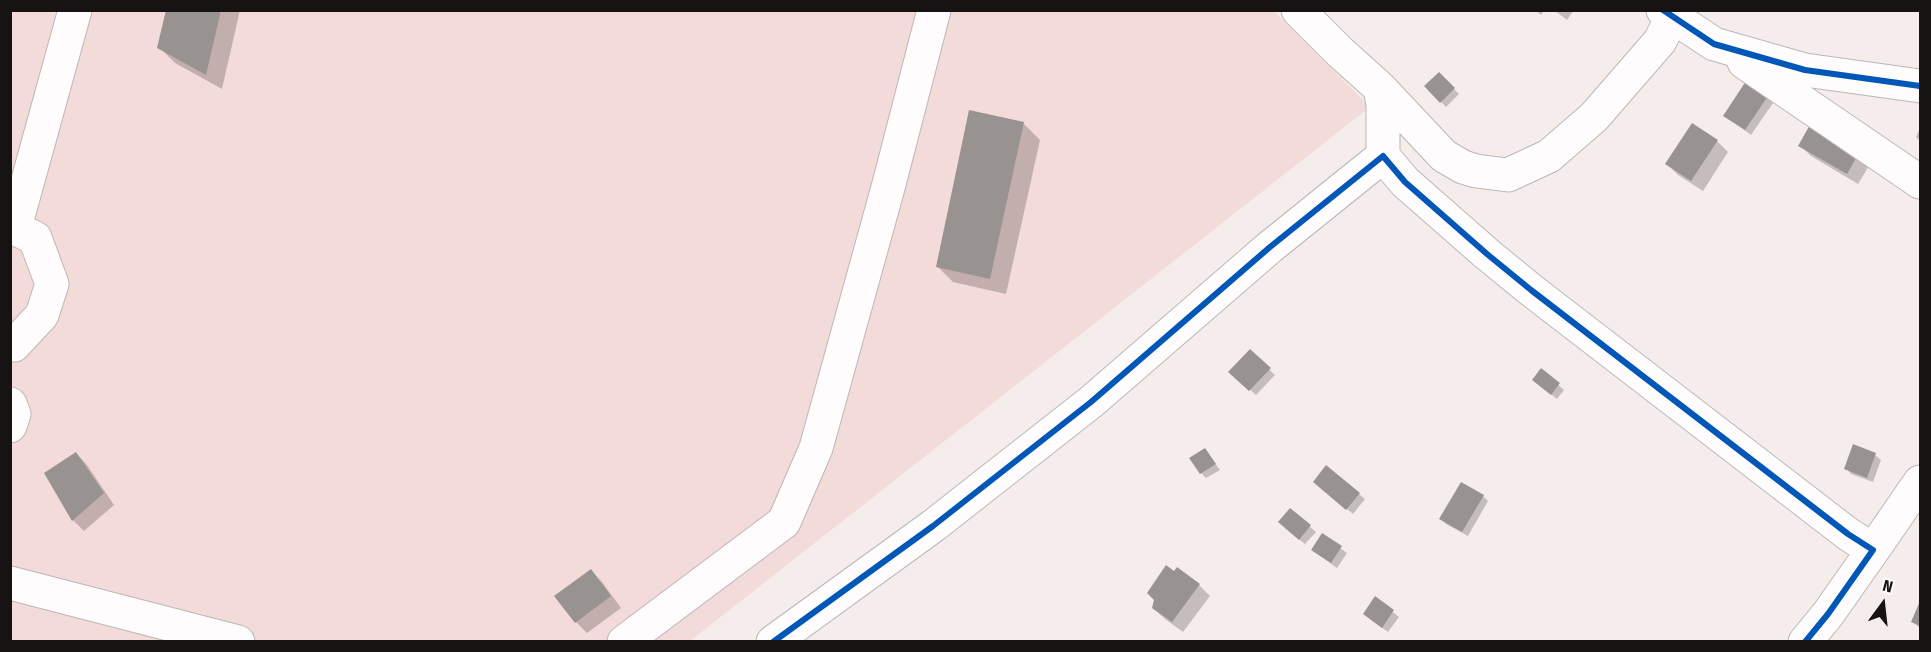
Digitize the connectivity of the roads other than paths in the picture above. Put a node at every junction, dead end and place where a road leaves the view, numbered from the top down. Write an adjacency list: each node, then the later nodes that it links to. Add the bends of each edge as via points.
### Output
1 (75, 10): 10 (street)
2 (934, 10): 18 (street, via 816,448 784,522)
3 (1298, 10): 7 (street)
4 (1667, 14): 5 (street); 7 (street, via 1660,41 1594,117 1549,156 1508,175 1476,171 1444,156)
5 (1714, 44): 6 (street, via 1805,70); 9 (street)
6 (1920, 86)
7 (1380, 88): 8 (street)
8 (1383, 156): 15 (street, via 1405,182 1486,254); 19 (street, via 1091,402 933,526)
9 (1920, 182)
10 (13, 226): 11 (street, via 35,238 52,284 42,315)
11 (10, 345)
12 (10, 404): 13 (street, via 14,414)
13 (10, 426)
14 (1920, 482): 15 (street)
15 (1873, 550): 20 (street)
16 (10, 583): 17 (street)
17 (238, 642)
18 (624, 642)
19 (773, 642)
20 (1805, 642)

